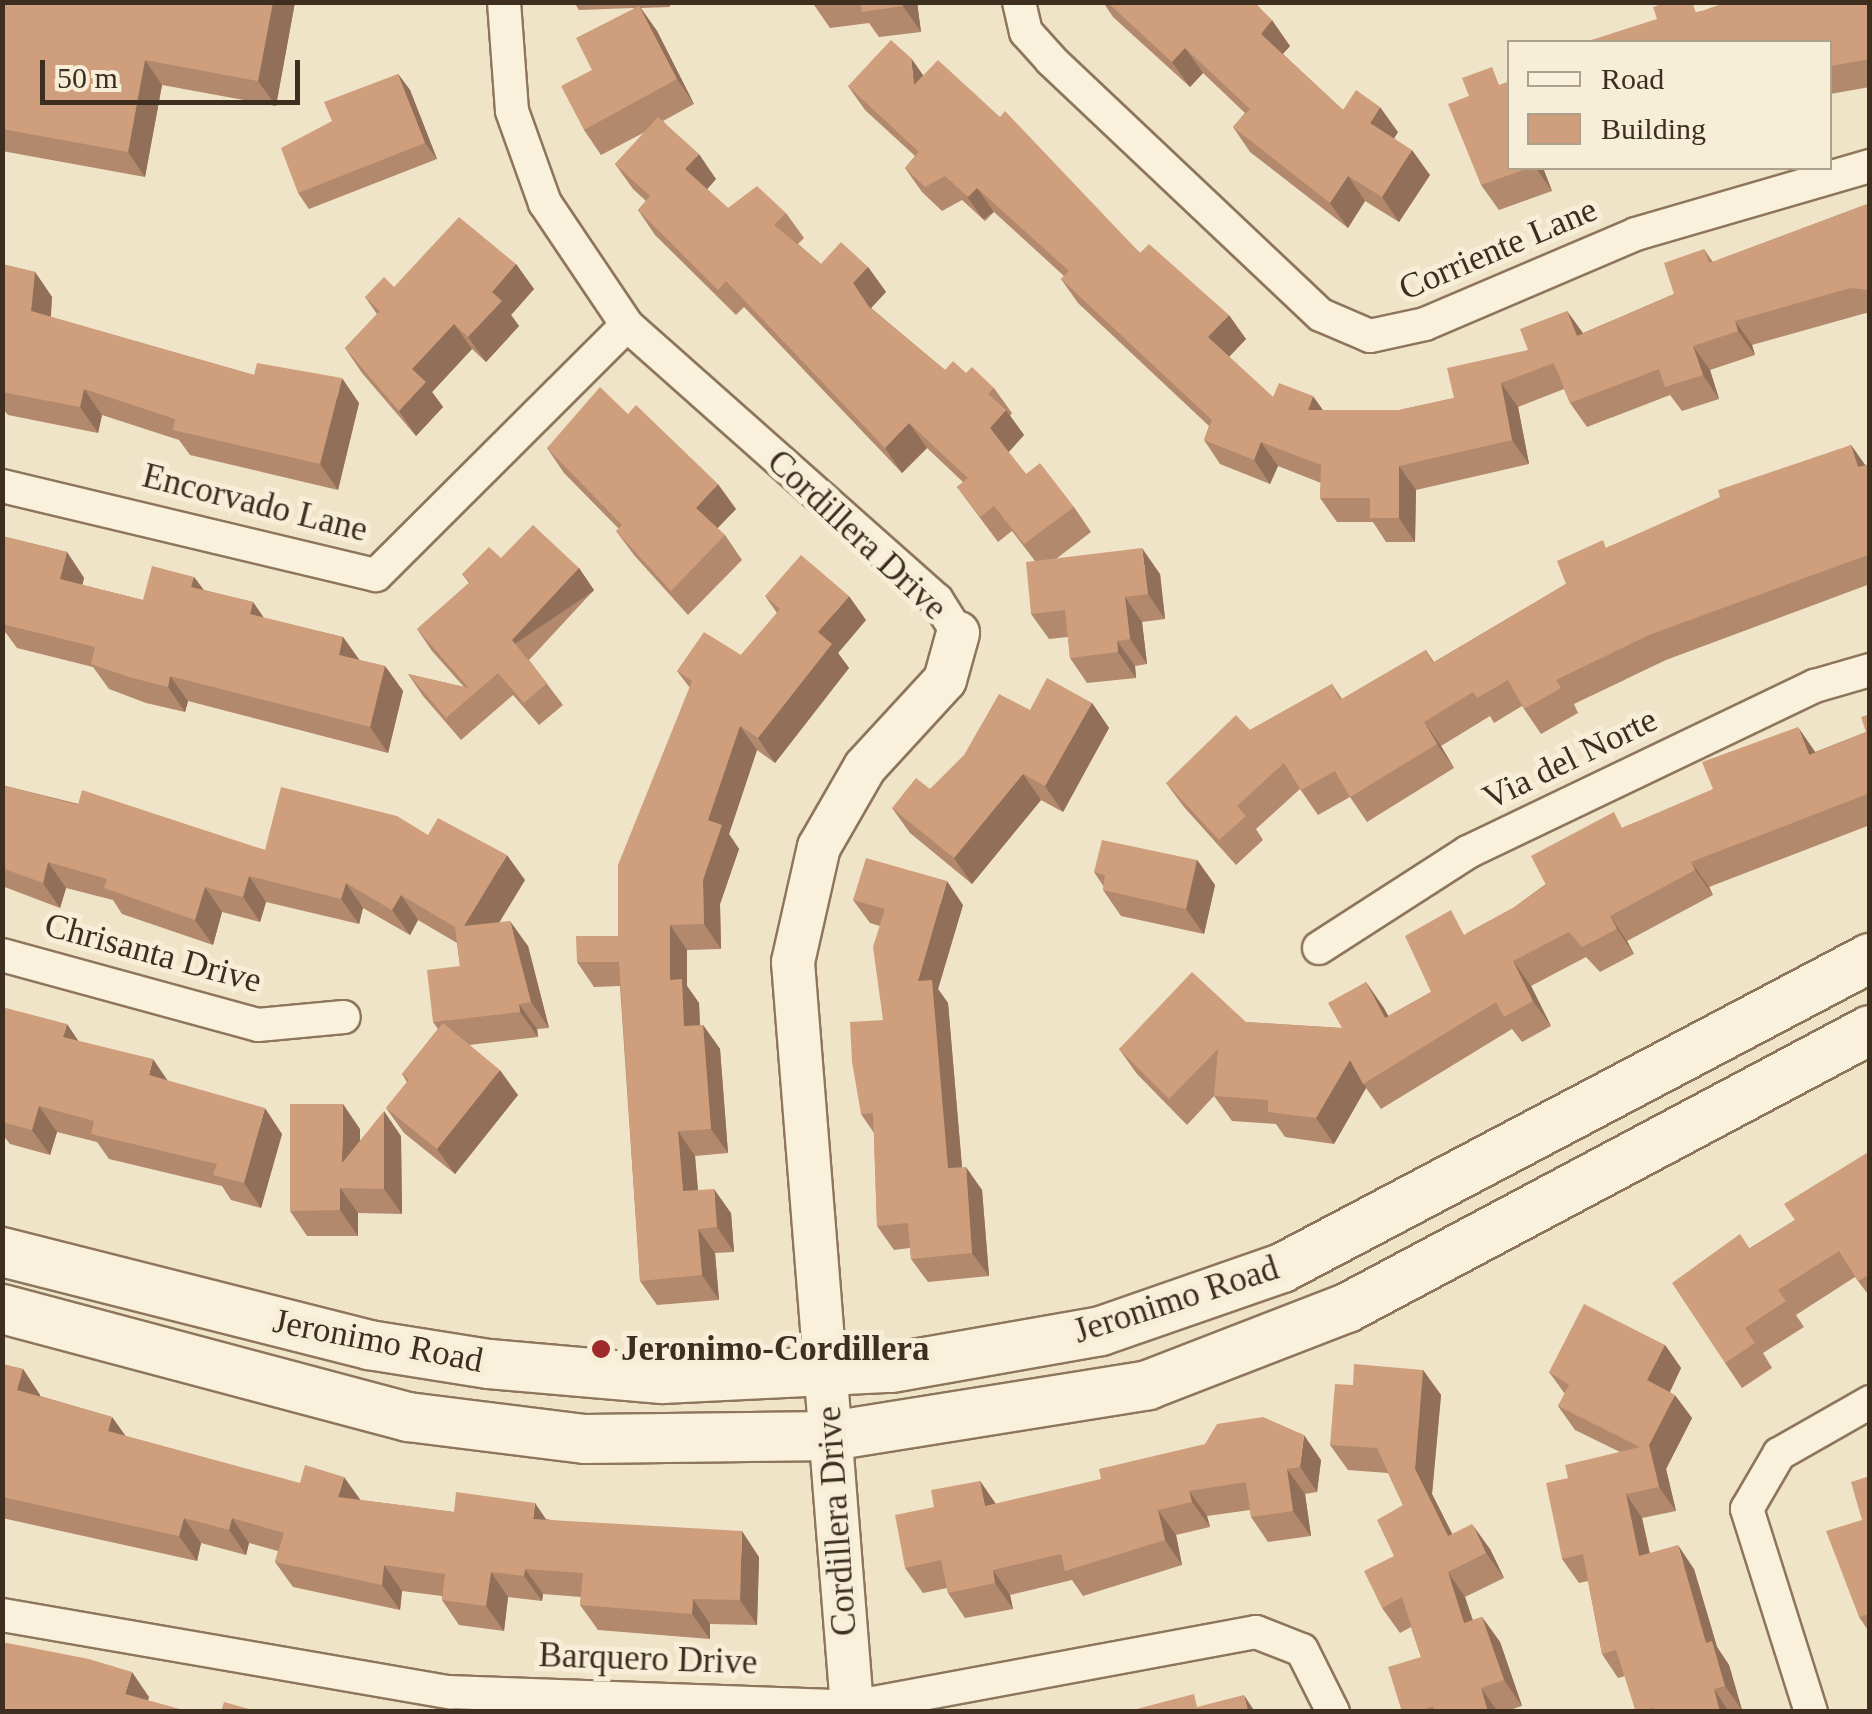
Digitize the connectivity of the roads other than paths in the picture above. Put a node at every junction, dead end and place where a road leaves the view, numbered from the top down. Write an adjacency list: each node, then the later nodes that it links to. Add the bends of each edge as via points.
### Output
1 (504, 2): 4 (street, Cordillera Drive, via 512,111 545,202)
2 (1022, 17): 3 (street, Corriente Lane, via 1320,315 1370,336 1425,324 1636,234)
3 (1870, 166)
4 (627, 326): 5 (street, Encorvado Lane, via 376,575); 6 (street, Cordillera Drive, via 938,600)
5 (2, 486)
6 (958, 633): 15 (street, Cordillera Drive, via 945,680 865,767 819,847 792,962)
7 (1870, 670): 8 (street, Via del Norte, via 1815,686 1468,852)
8 (1319, 948)
9 (2, 955): 11 (street, Chrisanta Drive, via 258,1025)
10 (1870, 958): 15 (main road, Jeronimo Road, via 1282,1268 1101,1331)
11 (344, 1017)
12 (1870, 1030): 17 (main road, Jeronimo Road, via 1347,1308 1148,1385)
13 (2, 1252): 15 (main road, Jeronimo Road, via 369,1346 489,1364 662,1379)
14 (2, 1309): 17 (main road, Jeronimo Road, via 408,1417 586,1439)
15 (827, 1373): 17 (street, Cordillera Drive)
16 (1870, 1402): 22 (street, via 1780,1454 1747,1510)
17 (832, 1436): 20 (street, Cordillera Drive)
18 (2, 1615): 19 (street, Barquero Drive)
19 (449, 1702): 20 (street, Barquero Drive)
20 (852, 1707): 21 (street, Barquero Drive, via 1238,1632 1289,1641 1314,1665)
21 (1333, 1712)
22 (1811, 1712)

